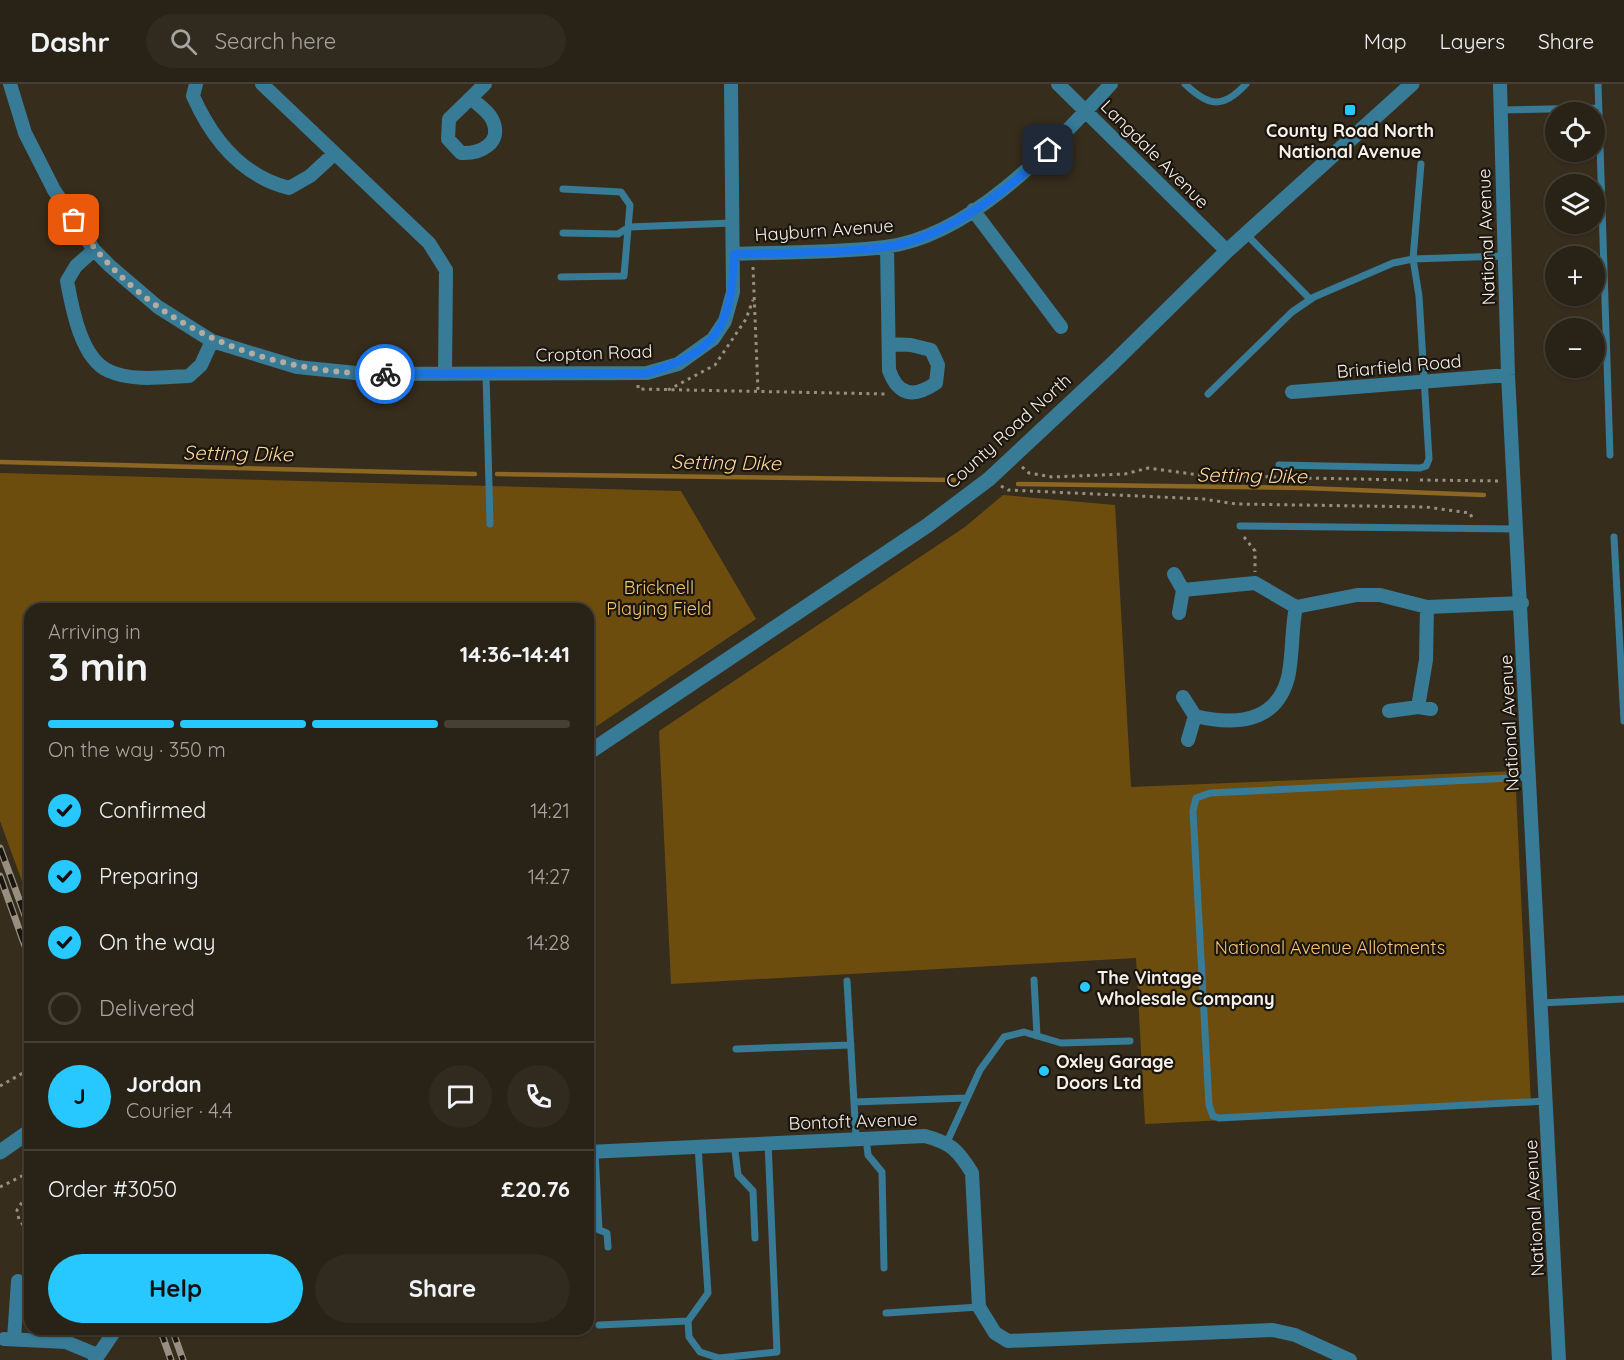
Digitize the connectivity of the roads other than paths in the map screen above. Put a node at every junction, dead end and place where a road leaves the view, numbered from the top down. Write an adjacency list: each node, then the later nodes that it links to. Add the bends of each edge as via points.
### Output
1 (10, 84): 28 (street, Cropton Road, via 25,133 54,190)
2 (196, 84): 18 (street, via 192,96 206,125 226,151 267,182 289,188 310,176)
3 (262, 84): 18 (street)
4 (485, 84): 13 (street)
5 (731, 84): 23 (street, Cropton Road)
6 (1058, 84): 17 (street, Langdale Avenue)
7 (1111, 84): 17 (street, Hayburn Avenue)
8 (1185, 84): 9 (lane, via 1201,98 1219,102 1234,98)
9 (1246, 84)
10 (1412, 84): 26 (street, County Road North)
11 (1500, 84): 16 (street, National Avenue)
12 (1598, 84): 14 (lane)
13 (471, 98)
14 (1598, 102)
15 (1545, 109): 16 (lane)
16 (1501, 110): 31 (street, National Avenue)
17 (1086, 111): 22 (street, Hayburn Avenue, via 1036,163); 29 (street, Langdale Avenue)
18 (334, 154): 38 (street, via 429,243 446,270)
19 (1600, 162): 44 (lane)
20 (1422, 164): 32 (lane)
21 (562, 189): 24 (lane, via 621,192 630,205)
22 (973, 210): 27 (street, Hayburn Avenue, via 930,234); 35 (street)
23 (734, 223): 24 (lane); 30 (street, Cropton Road)
24 (629, 227): 25 (lane, via 618,234); 33 (lane, via 624,276)
25 (563, 233)
26 (1246, 234): 29 (street, County Road North); 34 (lane)
27 (887, 247): 30 (street, Hayburn Avenue); 37 (street)
28 (94, 250): 36 (street, Cropton Road, via 158,307); 36 (street, via 76,266 67,281 85,347 108,371 135,377 189,376 201,365)
29 (1227, 251): 61 (street, County Road North, via 988,479 928,525)
30 (734, 254): 39 (street, Cropton Road, via 733,292 725,321 712,339 678,364 637,373)
31 (1504, 256): 32 (lane); 40 (street, National Avenue)
32 (1413, 259): 34 (lane, via 1393,262); 41 (lane)
33 (561, 277)
34 (1310, 299): 43 (lane)
35 (1061, 327)
36 (212, 341): 38 (street, Cropton Road, via 297,367 366,374)
37 (889, 344): 37 (street, via 889,370 894,385 905,391 924,391 936,383 938,365 931,350)
38 (445, 373): 39 (street, Cropton Road)
39 (486, 374): 46 (lane)
40 (1508, 375): 41 (street, Briarfield Road); 48 (street, National Avenue)
41 (1426, 381): 42 (street, Briarfield Road); 45 (lane, via 1426,465)
42 (1292, 392)
43 (1208, 394)
44 (1611, 455)
45 (1279, 465)
46 (490, 524)
47 (1240, 526): 48 (lane)
48 (1517, 529): 52 (street, National Avenue)
49 (1614, 537): 59 (lane)
50 (1174, 574): 51 (street)
51 (1183, 590): 53 (street, via 1255,582); 55 (street)
52 (1522, 603): 54 (street); 62 (street, National Avenue)
53 (1296, 607): 54 (street, via 1357,595 1380,595); 58 (street, via 1288,679 1278,702 1269,711 1240,721)
54 (1427, 607): 57 (street, via 1424,708)
55 (1179, 613)
56 (1183, 697): 58 (street)
57 (1389, 711)
58 (1195, 716): 60 (street)
59 (1624, 721)
60 (1188, 740)
61 (594, 749)
62 (1530, 777): 66 (street, National Avenue); 72 (lane, via 1210,793 1196,798 1193,811 1209,1105 1213,1116)
63 (1034, 980): 67 (lane)
64 (847, 981): 69 (lane)
65 (1624, 999): 66 (lane)
66 (1541, 1003): 72 (street, National Avenue)
67 (1037, 1036): 68 (lane, via 1061,1043); 71 (lane, via 1024,1032 1004,1037 980,1070)
68 (1130, 1041)
69 (851, 1045): 70 (lane); 73 (lane)
70 (736, 1049)
71 (967, 1098): 73 (lane); 77 (lane)
72 (1546, 1101): 94 (street, National Avenue)
73 (854, 1102): 75 (lane)
74 (24, 1135): 80 (street)
75 (861, 1137): 76 (street, Bontoft Avenue); 77 (street, Bontoft Avenue, via 925,1136); 85 (lane, via 868,1155 882,1172)
76 (768, 1142): 78 (street, Bontoft Avenue); 89 (lane, via 777,1352 719,1358 700,1352 689,1337)
77 (947, 1142): 87 (street, via 972,1173)
78 (734, 1143): 79 (street, Bontoft Avenue); 83 (lane, via 738,1175 753,1191)
79 (698, 1145): 81 (street, Bontoft Avenue); 89 (lane, via 708,1293)
80 (4, 1150)
81 (594, 1152)
82 (594, 1181): 84 (lane, via 599,1230 607,1233)
83 (755, 1238)
84 (608, 1247)
85 (884, 1268)
86 (18, 1281): 92 (street, via 9,1339 66,1342)
87 (979, 1307): 88 (lane); 93 (street, via 994,1333 1008,1341 1274,1330 1295,1335)
88 (886, 1313)
89 (688, 1322): 90 (lane)
90 (599, 1325)
91 (112, 1335): 92 (street)
92 (96, 1358)
93 (1350, 1360)
94 (1559, 1360)

